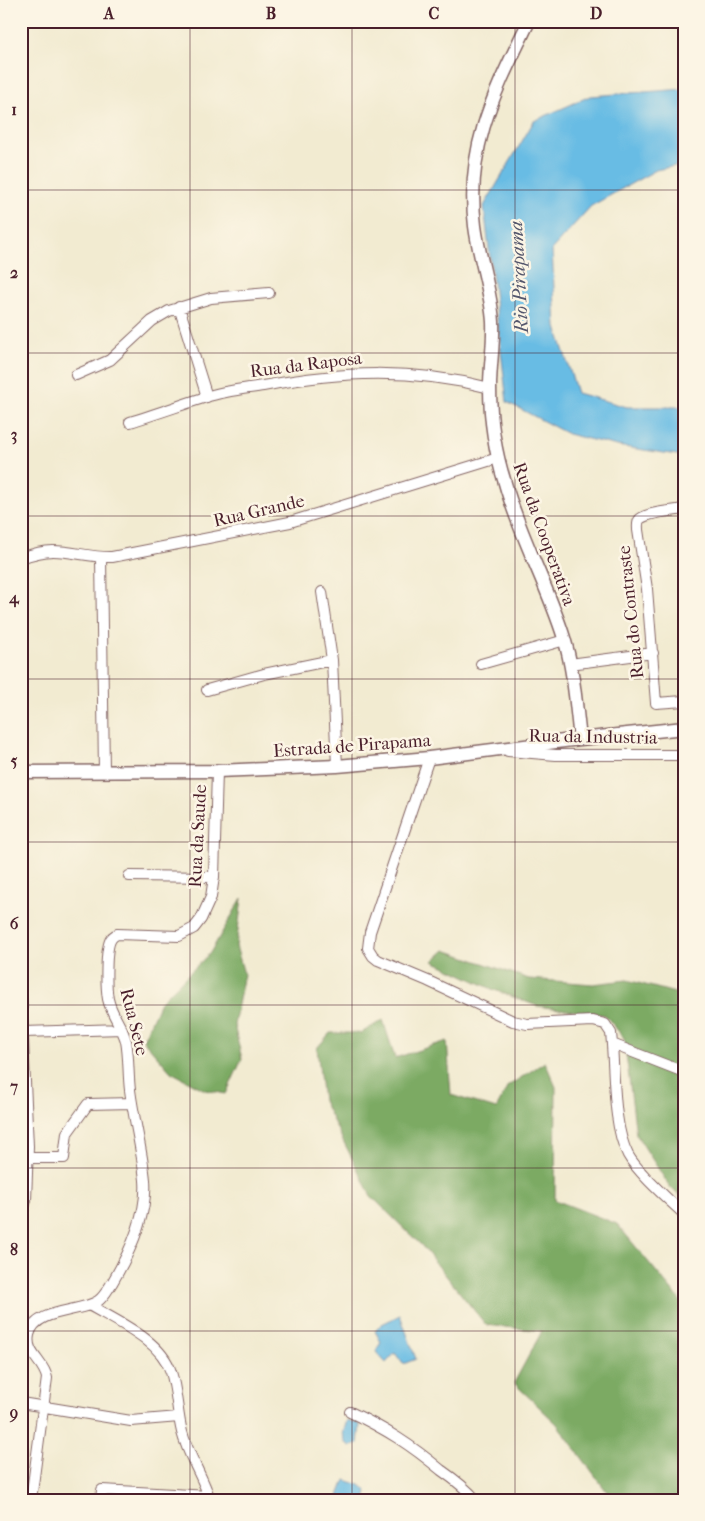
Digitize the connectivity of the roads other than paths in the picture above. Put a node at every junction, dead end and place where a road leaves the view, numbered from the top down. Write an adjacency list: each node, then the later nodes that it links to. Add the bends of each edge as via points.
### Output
1 (528, 21): 5 (street, Rua da Cooperativa, via 502,76 476,153 473,183 475,226 493,332)
2 (269, 293): 3 (street, via 211,298)
3 (179, 307): 4 (street, via 160,315 110,360); 6 (street)
4 (76, 375)
5 (490, 388): 6 (street, Rua da Raposa, via 422,375 363,373 286,381); 8 (street, Rua da Cooperativa)
6 (207, 397): 7 (street, Rua da Raposa)
7 (130, 422)
8 (498, 458): 10 (street, Rua Grande, via 284,523); 13 (street, Rua da Cooperativa, via 511,502)
9 (684, 509): 14 (street, Rua do Contraste, via 652,514 638,522)
10 (101, 557): 11 (street, Rua Grande, via 53,551); 27 (street)
11 (21, 558)
12 (322, 592): 15 (street)
13 (565, 640): 16 (street); 17 (street, Rua da Cooperativa)
14 (653, 652): 17 (street); 19 (street, Rua do Contraste, via 656,703)
15 (332, 660): 18 (street); 26 (street)
16 (482, 664)
17 (570, 664): 21 (street, Rua da Cooperativa)
18 (207, 690)
19 (684, 701)
20 (684, 728): 21 (street, Estrada de Pirapama)
21 (580, 739): 22 (street, Estrada de Pirapama); 23 (street)
22 (501, 749): 23 (street, Rua da Industria); 25 (street, Estrada de Pirapama)
23 (581, 755): 24 (street, Rua da Industria)
24 (684, 755)
25 (429, 758): 26 (street, Estrada de Pirapama); 36 (street, via 370,932 368,948 373,956 513,1021 539,1024 602,1022 610,1030)
26 (337, 766): 28 (street, Estrada de Pirapama)
27 (104, 771): 28 (street, Estrada de Pirapama); 29 (street, Estrada de Pirapama)
28 (217, 771): 31 (street, Rua da Saude)
29 (21, 772)
30 (129, 876): 31 (street)
31 (214, 877): 32 (street, Rua da Saude, via 212,897)
32 (194, 928): 34 (street, Rua Sete, via 179,936 125,933 112,937 108,953 108,1000)
33 (21, 996): 35 (street)
34 (122, 1029): 35 (street); 38 (street, Rua Sete)
35 (24, 1032): 39 (street)
36 (612, 1044): 37 (street); 40 (street, via 624,1147 634,1164)
37 (684, 1072)
38 (132, 1103): 39 (street, via 88,1104 67,1132 64,1158); 42 (street, Rua Sete, via 145,1182 144,1203 136,1237 122,1266 102,1298)
39 (28, 1158): 41 (street, via 26,1200)
40 (684, 1214)
41 (21, 1217)
42 (89, 1305): 44 (street, via 49,1316 30,1331 28,1346 46,1373); 46 (street, via 146,1340 163,1355 171,1372)
43 (21, 1403): 44 (street)
44 (44, 1408): 46 (street, via 131,1421); 48 (street)
45 (350, 1412): 50 (street, via 405,1441)
46 (178, 1417): 47 (street, via 186,1445)
47 (210, 1498): 49 (street, via 102,1490)
48 (31, 1500)
49 (101, 1500)
50 (476, 1500)

